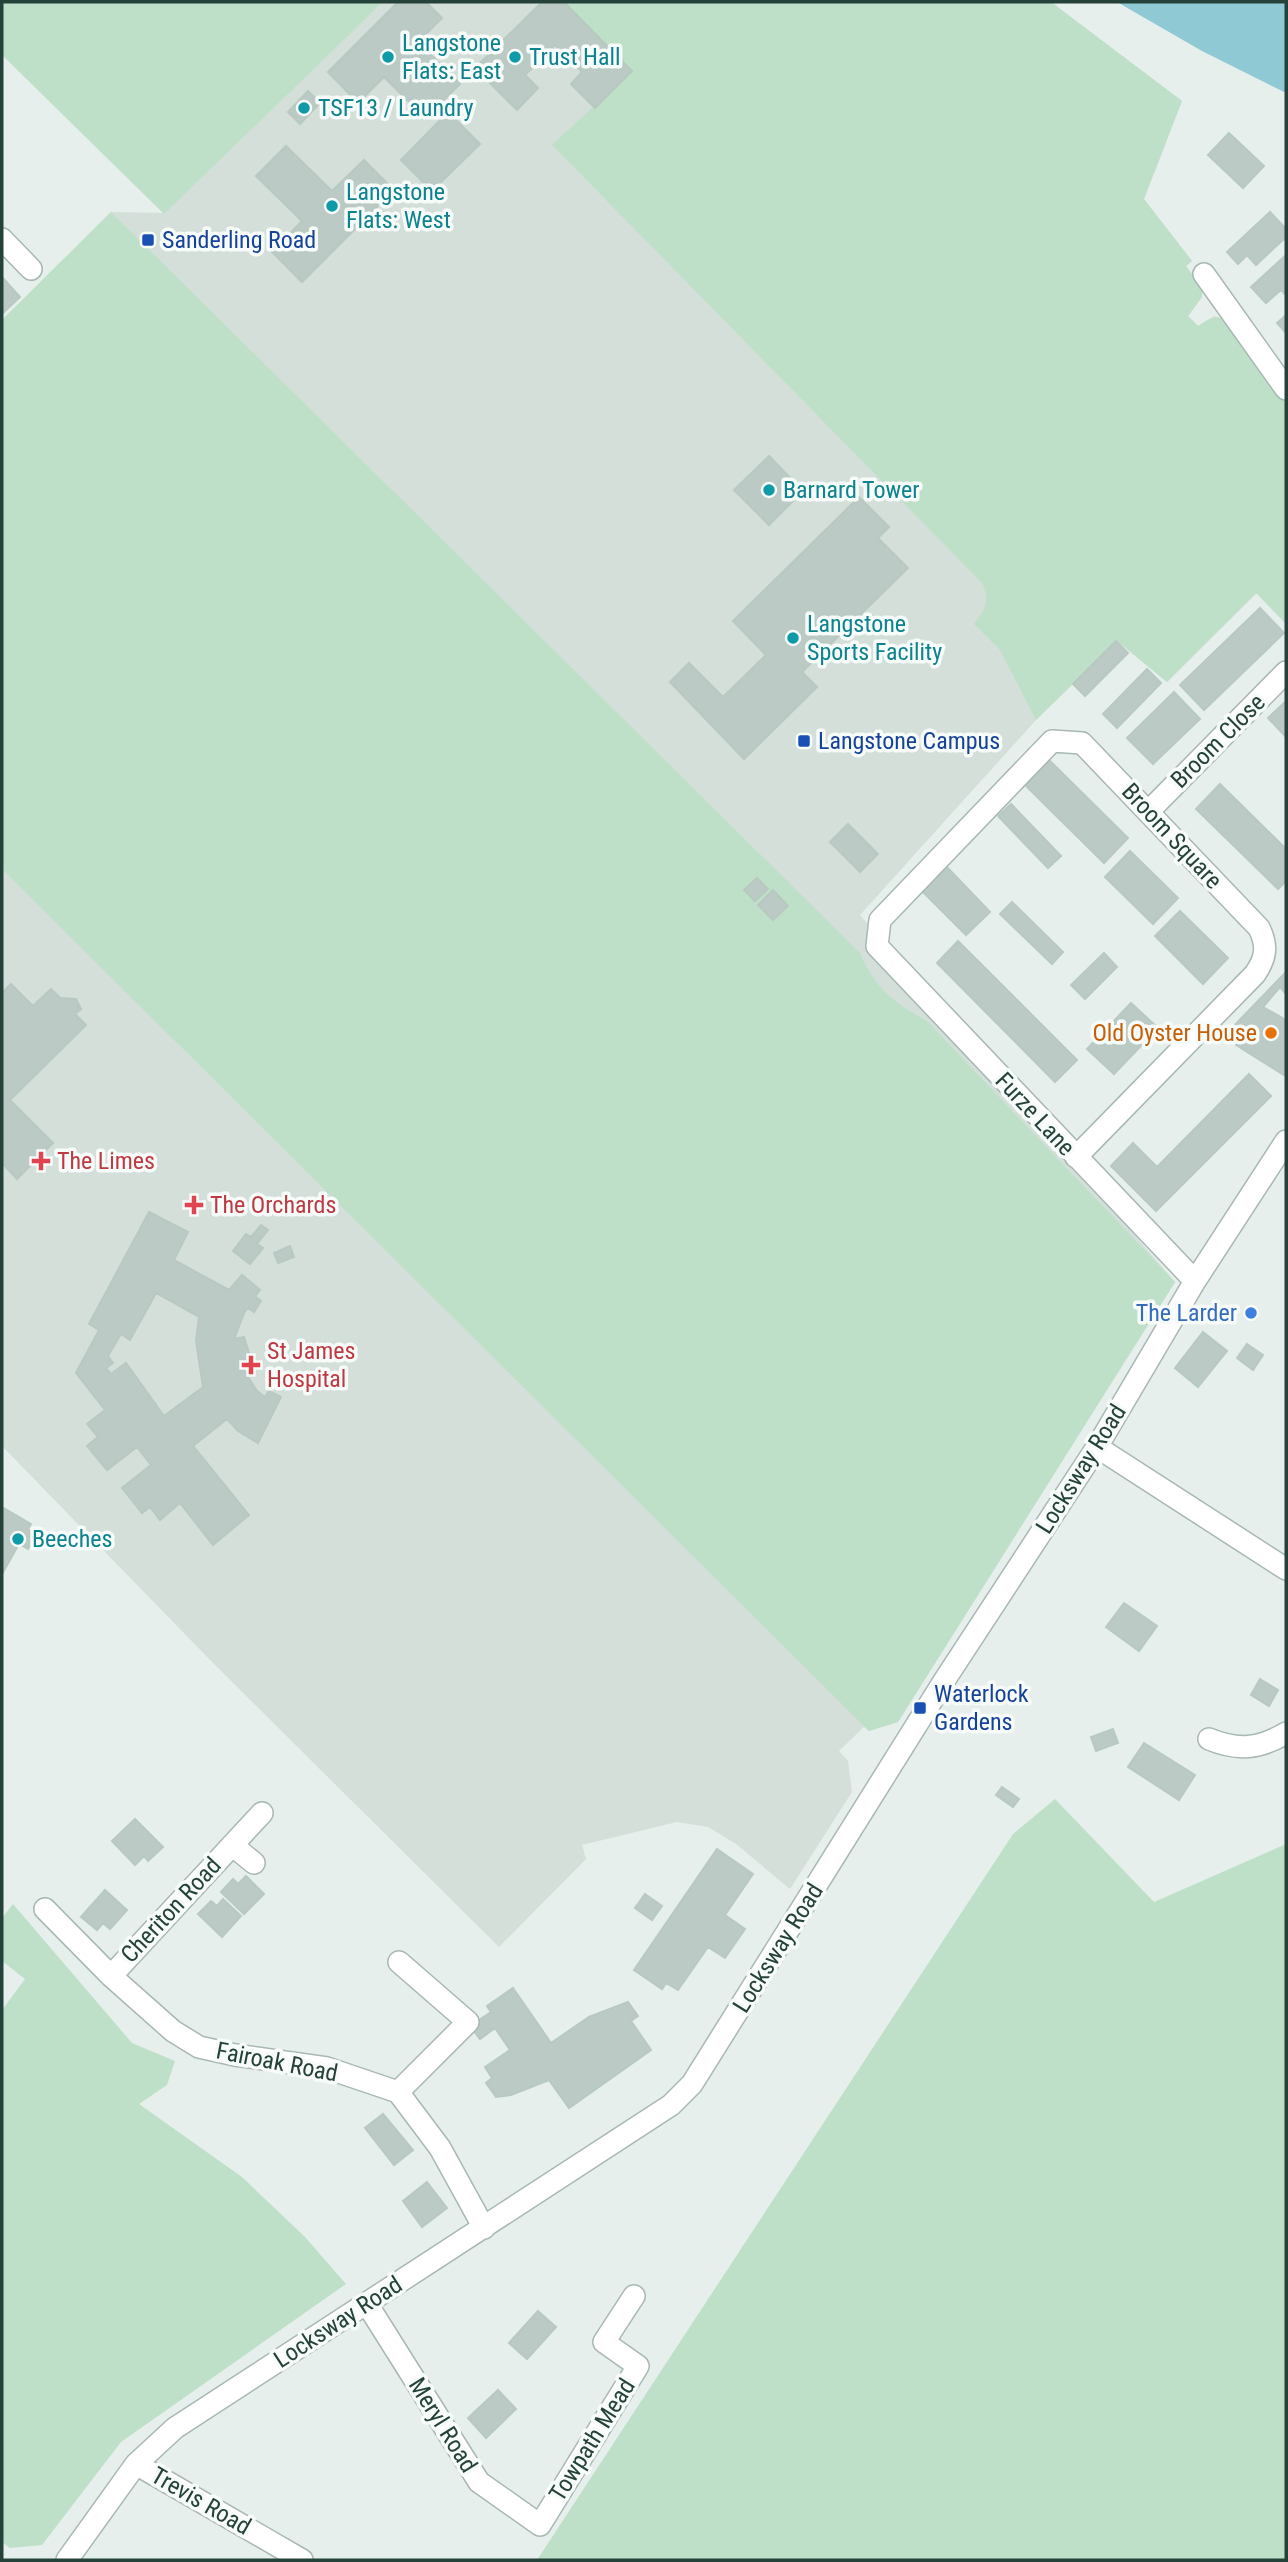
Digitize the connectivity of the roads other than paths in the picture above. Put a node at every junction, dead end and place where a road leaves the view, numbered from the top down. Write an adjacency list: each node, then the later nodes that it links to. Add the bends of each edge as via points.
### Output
1 (2, 239): 2 (street)
2 (32, 269)
3 (1204, 274): 4 (street)
4 (1286, 389)
5 (1286, 672): 6 (street, Broom Close)
6 (1149, 811): 7 (street, Broom Square, via 1082,743 1052,741 880,920); 9 (street, Broom Square, via 1259,928 1266,941 1264,960)
7 (877, 946): 9 (street, Furze Lane)
8 (1286, 1141): 10 (street, Locksway Road)
9 (1076, 1157): 10 (street, Furze Lane)
10 (1195, 1281): 11 (street, Locksway Road)
11 (1097, 1447): 12 (street); 22 (street, Locksway Road, via 951,1670 692,2084 671,2105)
12 (1286, 1569)
13 (1286, 1733): 14 (street, via 1247,1748)
14 (1209, 1739)
15 (262, 1813): 16 (street, Cheriton Road)
16 (232, 1845): 17 (street, Cheriton Road); 20 (street, Cheriton Road)
17 (254, 1863)
18 (45, 1909): 20 (street, Fairoak Road)
19 (399, 1962): 21 (street, via 468,2022)
20 (111, 1976): 21 (street, Fairoak Road, via 173,2031 199,2047 327,2068)
21 (398, 2092): 22 (street, via 440,2148)
22 (484, 2228): 24 (street, Locksway Road)
23 (634, 2296): 26 (street, Towpath Mead, via 604,2342 638,2366)
24 (367, 2304): 25 (street, Locksway Road, via 175,2428); 26 (street, Meryl Road, via 479,2482)
25 (136, 2463): 27 (street, Locksway Road); 28 (street, Trevis Road)
26 (540, 2525)
27 (67, 2560)
28 (302, 2560)

